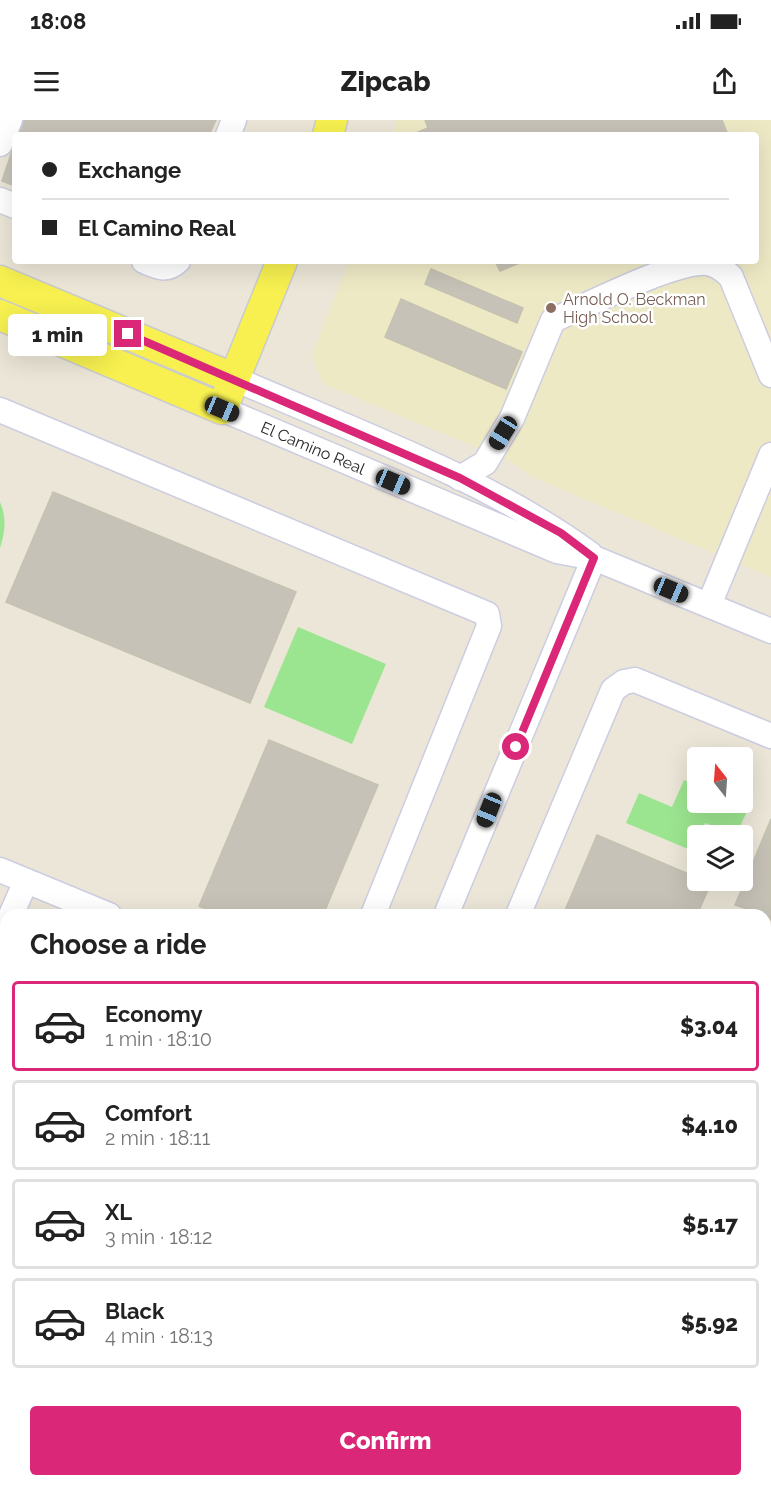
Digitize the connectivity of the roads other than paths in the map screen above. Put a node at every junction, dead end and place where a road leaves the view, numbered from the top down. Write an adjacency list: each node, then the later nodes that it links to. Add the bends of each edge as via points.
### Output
1 (10, 120): 2 (street)
2 (0, 144)
3 (152, 264): 4 (street, via 162,268)
4 (174, 264)
5 (281, 264): 11 (main road)
6 (690, 264): 15 (street, via 553,320 512,418 485,463)
7 (711, 264): 10 (street, via 720,266 731,277)
8 (0, 280): 11 (main road, El Camino Real)
9 (0, 315): 12 (main road, El Camino Real)
10 (771, 375)
11 (235, 379): 12 (main road); 15 (street, El Camino Real)
12 (222, 409): 16 (street, El Camino Real, via 557,551)
13 (0, 411): 24 (street, via 487,614 489,626)
14 (771, 455): 17 (street)
15 (460, 478): 16 (street, El Camino Real, via 561,533)
16 (594, 558): 17 (street, El Camino Real); 25 (street)
17 (709, 605): 18 (street, El Camino Real)
18 (771, 631)
19 (771, 736): 26 (street, via 635,680 624,682 613,690)
20 (0, 870): 21 (street)
21 (26, 881): 22 (street); 23 (street)
22 (14, 909)
23 (94, 909)
24 (374, 909)
25 (448, 909)
26 (521, 909)

